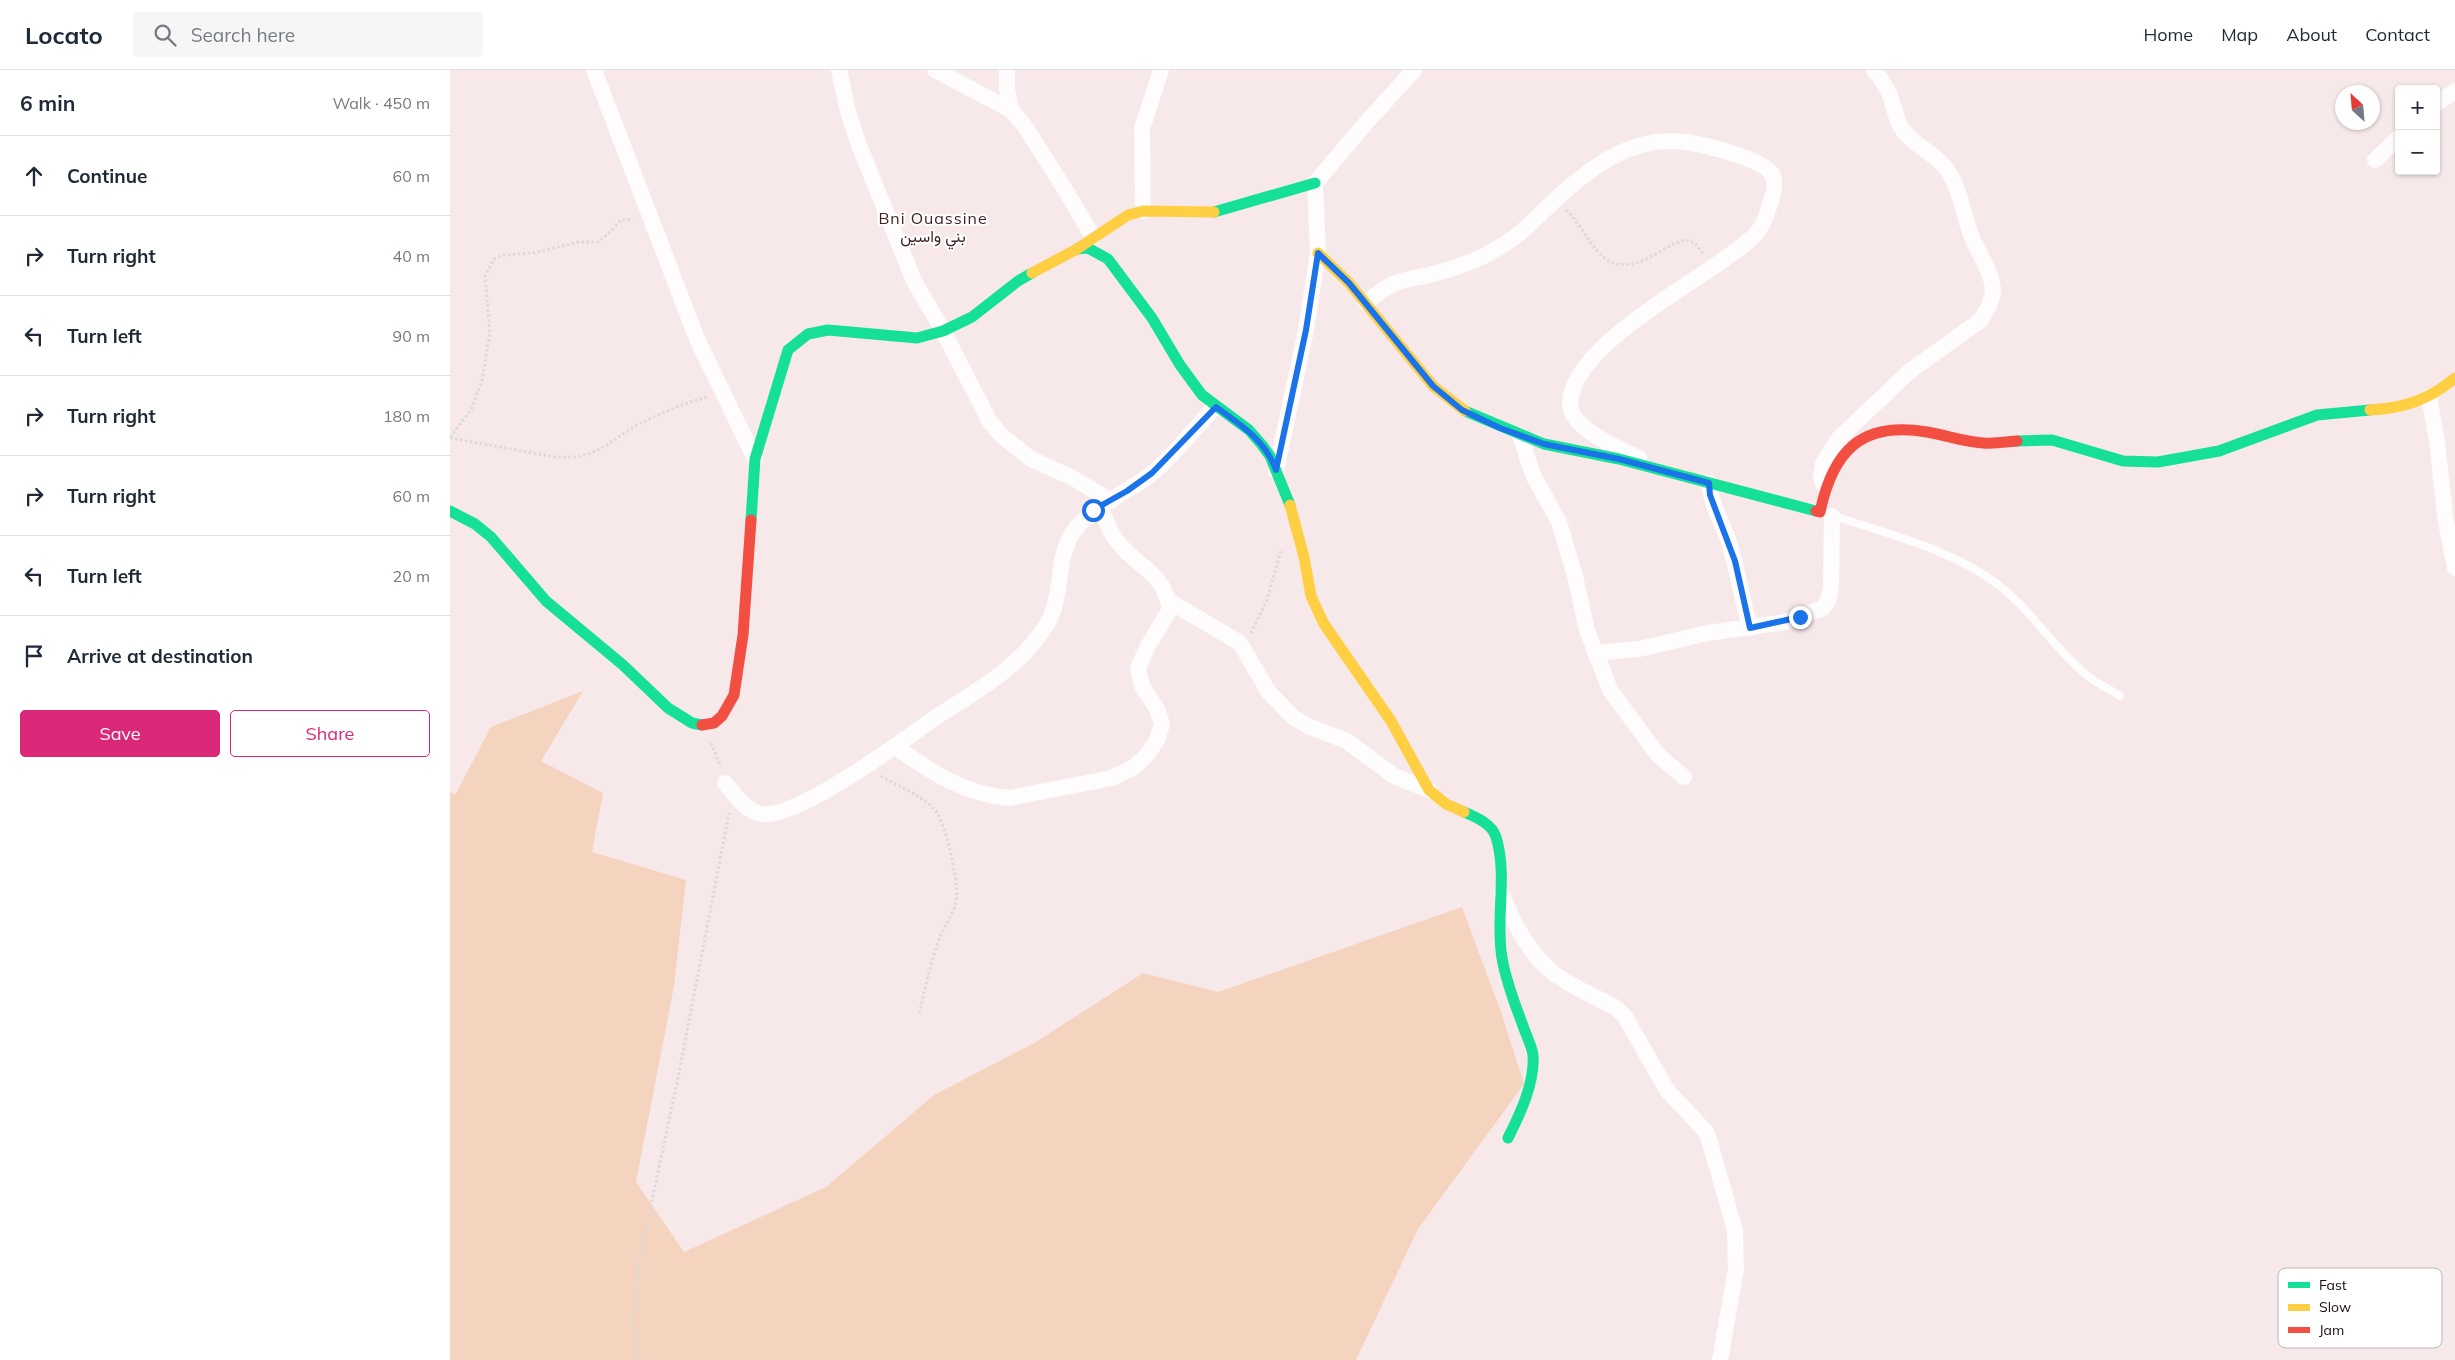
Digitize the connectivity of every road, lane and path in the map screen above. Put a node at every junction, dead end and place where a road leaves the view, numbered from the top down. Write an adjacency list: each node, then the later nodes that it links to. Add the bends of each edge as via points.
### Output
1 (594, 70): 16 (street)
2 (839, 70): 22 (street, via 859,145 914,281)
3 (935, 70): 10 (street)
4 (1007, 70): 10 (street)
5 (1161, 70): 15 (street, via 1142,129)
6 (1414, 70): 13 (street)
7 (1874, 70): 33 (street, via 1889,94 1903,131 1940,162 1955,185 1993,292 1981,320 1910,371 1828,451 1821,476)
8 (2455, 91): 9 (street)
9 (2440, 101)
10 (1011, 110): 17 (street, via 1024,125)
11 (2395, 141): 12 (street)
12 (2375, 160)
13 (1315, 183): 15 (street, via 1211,214); 19 (street)
14 (1555, 200): 20 (path, via 1575,218 1604,260 1613,264 1630,265 1686,240 1695,243); 20 (street, via 1606,160 1634,146 1680,142 1749,159 1772,175 1773,196 1768,211 1755,235); 21 (street, via 1521,233 1495,250 1450,268 1396,281 1382,288)
15 (1143, 211): 17 (street, via 1128,215)
16 (652, 223): 24 (street, via 696,339); 28 (path, via 625,218 598,242 579,242 494,259 485,276 490,333 482,381 471,410)
17 (1093, 237): 18 (street)
18 (1077, 249): 22 (street, via 1034,270 990,305); 26 (street, via 1088,248 1108,259 1152,318 1192,383)
19 (1318, 253): 21 (street); 30 (street, via 1306,330)
20 (1712, 267): 31 (street, via 1614,335 1579,376 1571,397 1574,418 1589,431)
21 (1366, 303): 27 (street, via 1433,386 1462,410)
22 (943, 331): 29 (street, via 917,338 828,330 801,339 788,350 782,364); 34 (street, via 978,402 1002,436 1031,459 1073,478)
23 (2455, 378): 25 (street)
24 (722, 393): 28 (path, via 660,414 587,456 555,457); 29 (street)
25 (2429, 397): 33 (street, via 2392,410 2356,410 2302,418 2216,453 2147,463 2107,459 2064,442 2037,438 1985,443 1904,429 1878,432 1859,440 1845,453 1832,471); 38 (street)
26 (1216, 407): 30 (street, via 1249,430 1270,456); 34 (street, via 1152,473)
27 (1520, 435): 31 (street, via 1544,444); 42 (street, via 1533,475 1559,522)
28 (450, 438)
29 (755, 459): 44 (street, via 743,635 736,687 722,716)
30 (1276, 470): 49 (street, via 1288,498 1316,610 1398,732)
31 (1671, 473): 32 (street)
32 (1709, 483): 36 (street); 40 (street, via 1710,495 1735,561)
33 (1825, 491): 36 (street)
34 (1105, 504): 39 (street, via 1117,541 1152,572); 45 (street, via 1093,510 1075,529 1065,546 1052,614 1034,643 985,685)
35 (450, 511): 44 (street, via 491,537 546,601 623,665 668,708 684,719)
36 (1826, 514): 40 (street, via 1831,588 1828,601 1823,608 1785,622); 43 (lane, via 1894,535 1957,560 1996,583 2088,676)
37 (1283, 542): 41 (path, via 1267,600)
38 (2455, 568)
39 (1169, 601): 41 (street); 45 (street, via 1168,617 1148,646 1138,668 1142,686 1158,709 1162,728 1146,756 1122,774 1104,781 1080,783 1031,795 992,797 958,785 920,765)
40 (1750, 628): 42 (street, via 1708,633 1639,649)
41 (1242, 646): 49 (street, via 1268,691 1293,717 1347,741 1394,776)
42 (1595, 653): 47 (street, via 1610,690 1625,712 1658,755)
43 (2120, 696)
44 (704, 726): 48 (path)
45 (896, 747): 46 (street)
46 (865, 766): 48 (street, via 800,804 763,814 744,805); 52 (path, via 933,808 943,822 948,842 957,895 928,972)
47 (1684, 777)
48 (725, 782)
49 (1429, 790): 51 (street, via 1446,804 1471,814 1492,829 1500,856)
50 (728, 810): 54 (path, via 729,819 677,1083 640,1253 633,1324)
51 (1500, 890): 53 (street, via 1498,929 1502,958 1533,1054 1523,1105); 55 (street, via 1517,928 1538,958 1553,972 1624,1015 1667,1090 1706,1133 1736,1239 1736,1269)
52 (919, 1016)
53 (1508, 1138)
54 (638, 1360)
55 (1720, 1360)

